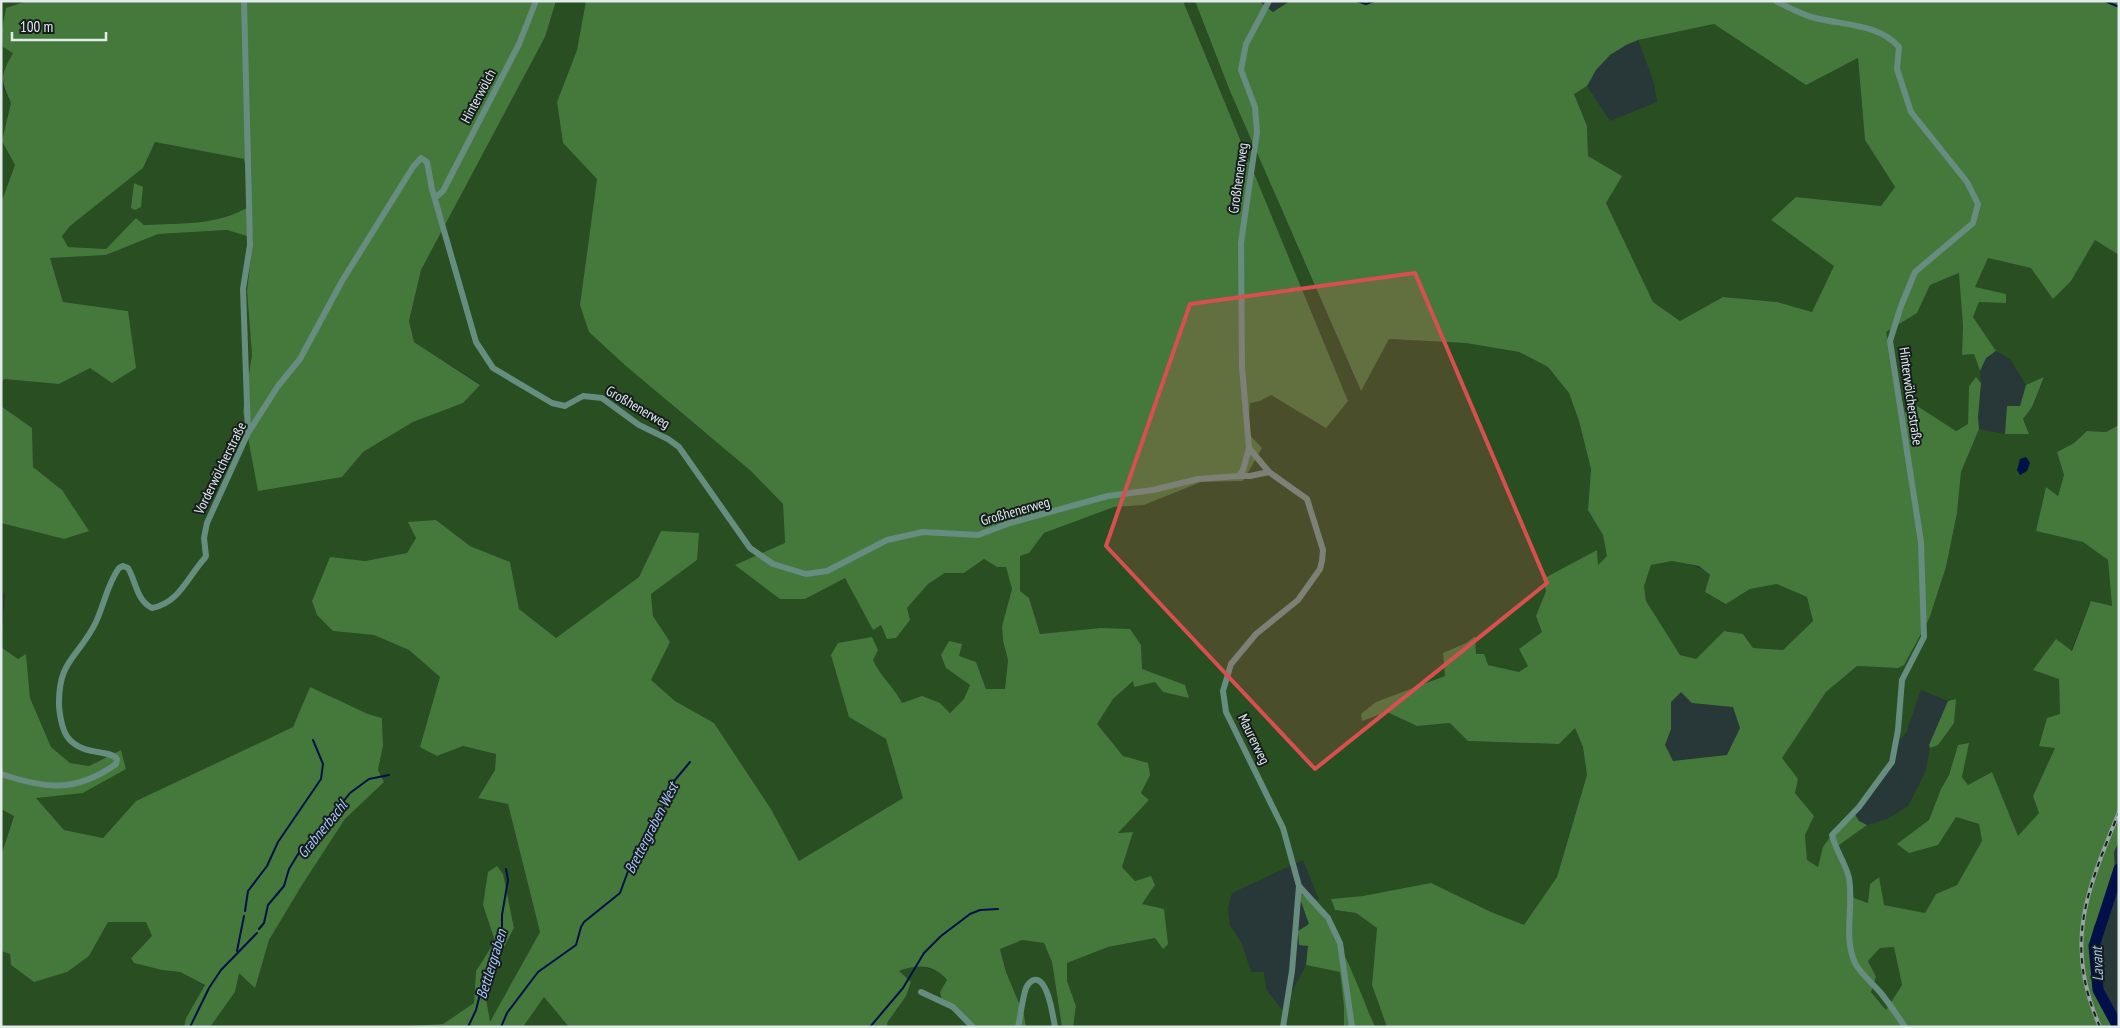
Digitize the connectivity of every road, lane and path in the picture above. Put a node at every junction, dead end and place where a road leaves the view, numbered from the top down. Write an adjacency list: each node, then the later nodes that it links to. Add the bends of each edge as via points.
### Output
1 (244, 1): 6 (street, via 250,245 244,289)
2 (536, 1): 5 (street, Hinterwölch, via 509,64 443,192)
3 (1269, 1): 7 (street, Großhenerweg, via 1246,44 1241,70 1255,107 1257,132 1241,243 1242,367)
4 (1776, 1): 18 (street, Hinterwölcherstraße, via 1813,18 1860,27 1890,37 1898,47 1897,69 1911,112 1967,182 1978,204 1973,223 1915,272 1890,341 1920,542 1924,637 1902,680 1892,762 1859,807 1832,835 1849,880 1849,943 1855,964)
5 (435, 198): 6 (street, Vorderwölcherstraße, via 427,162 418,159 342,281 300,359 278,386); 9 (street, Großhenerweg, via 476,342 493,368 552,402 566,406 583,396 602,398 639,425 668,439 679,447 750,548 773,564 806,574 827,571 887,540 923,532 978,535 1108,496 1198,479)
6 (248, 434): 10 (street, Vorderwölcherstraße, via 207,523 206,556 185,585 168,602 152,608 139,595 128,568 119,568 95,624 65,667 59,688 60,715 68,738 88,751 114,755 116,764 68,786 37,785)
7 (1249, 448): 8 (street, Maurerweg); 9 (street, Großhenerweg)
8 (1269, 472): 9 (street); 11 (street, Maurerweg, via 1307,499 1323,550 1322,561 1298,600 1256,634 1232,664 1223,691 1226,712 1283,828)
9 (1239, 476)
10 (1, 774)
11 (1299, 886): 16 (street, via 1292,971); 17 (street, Maurerweg, via 1328,918 1340,943)
12 (921, 992): 13 (street, via 953,1007)
13 (972, 1027)
14 (1018, 1027): 15 (street, via 1026,988 1031,981 1039,980 1045,986)
15 (1055, 1027)
16 (1283, 1027)
17 (1352, 1027)
18 (1905, 1027)

